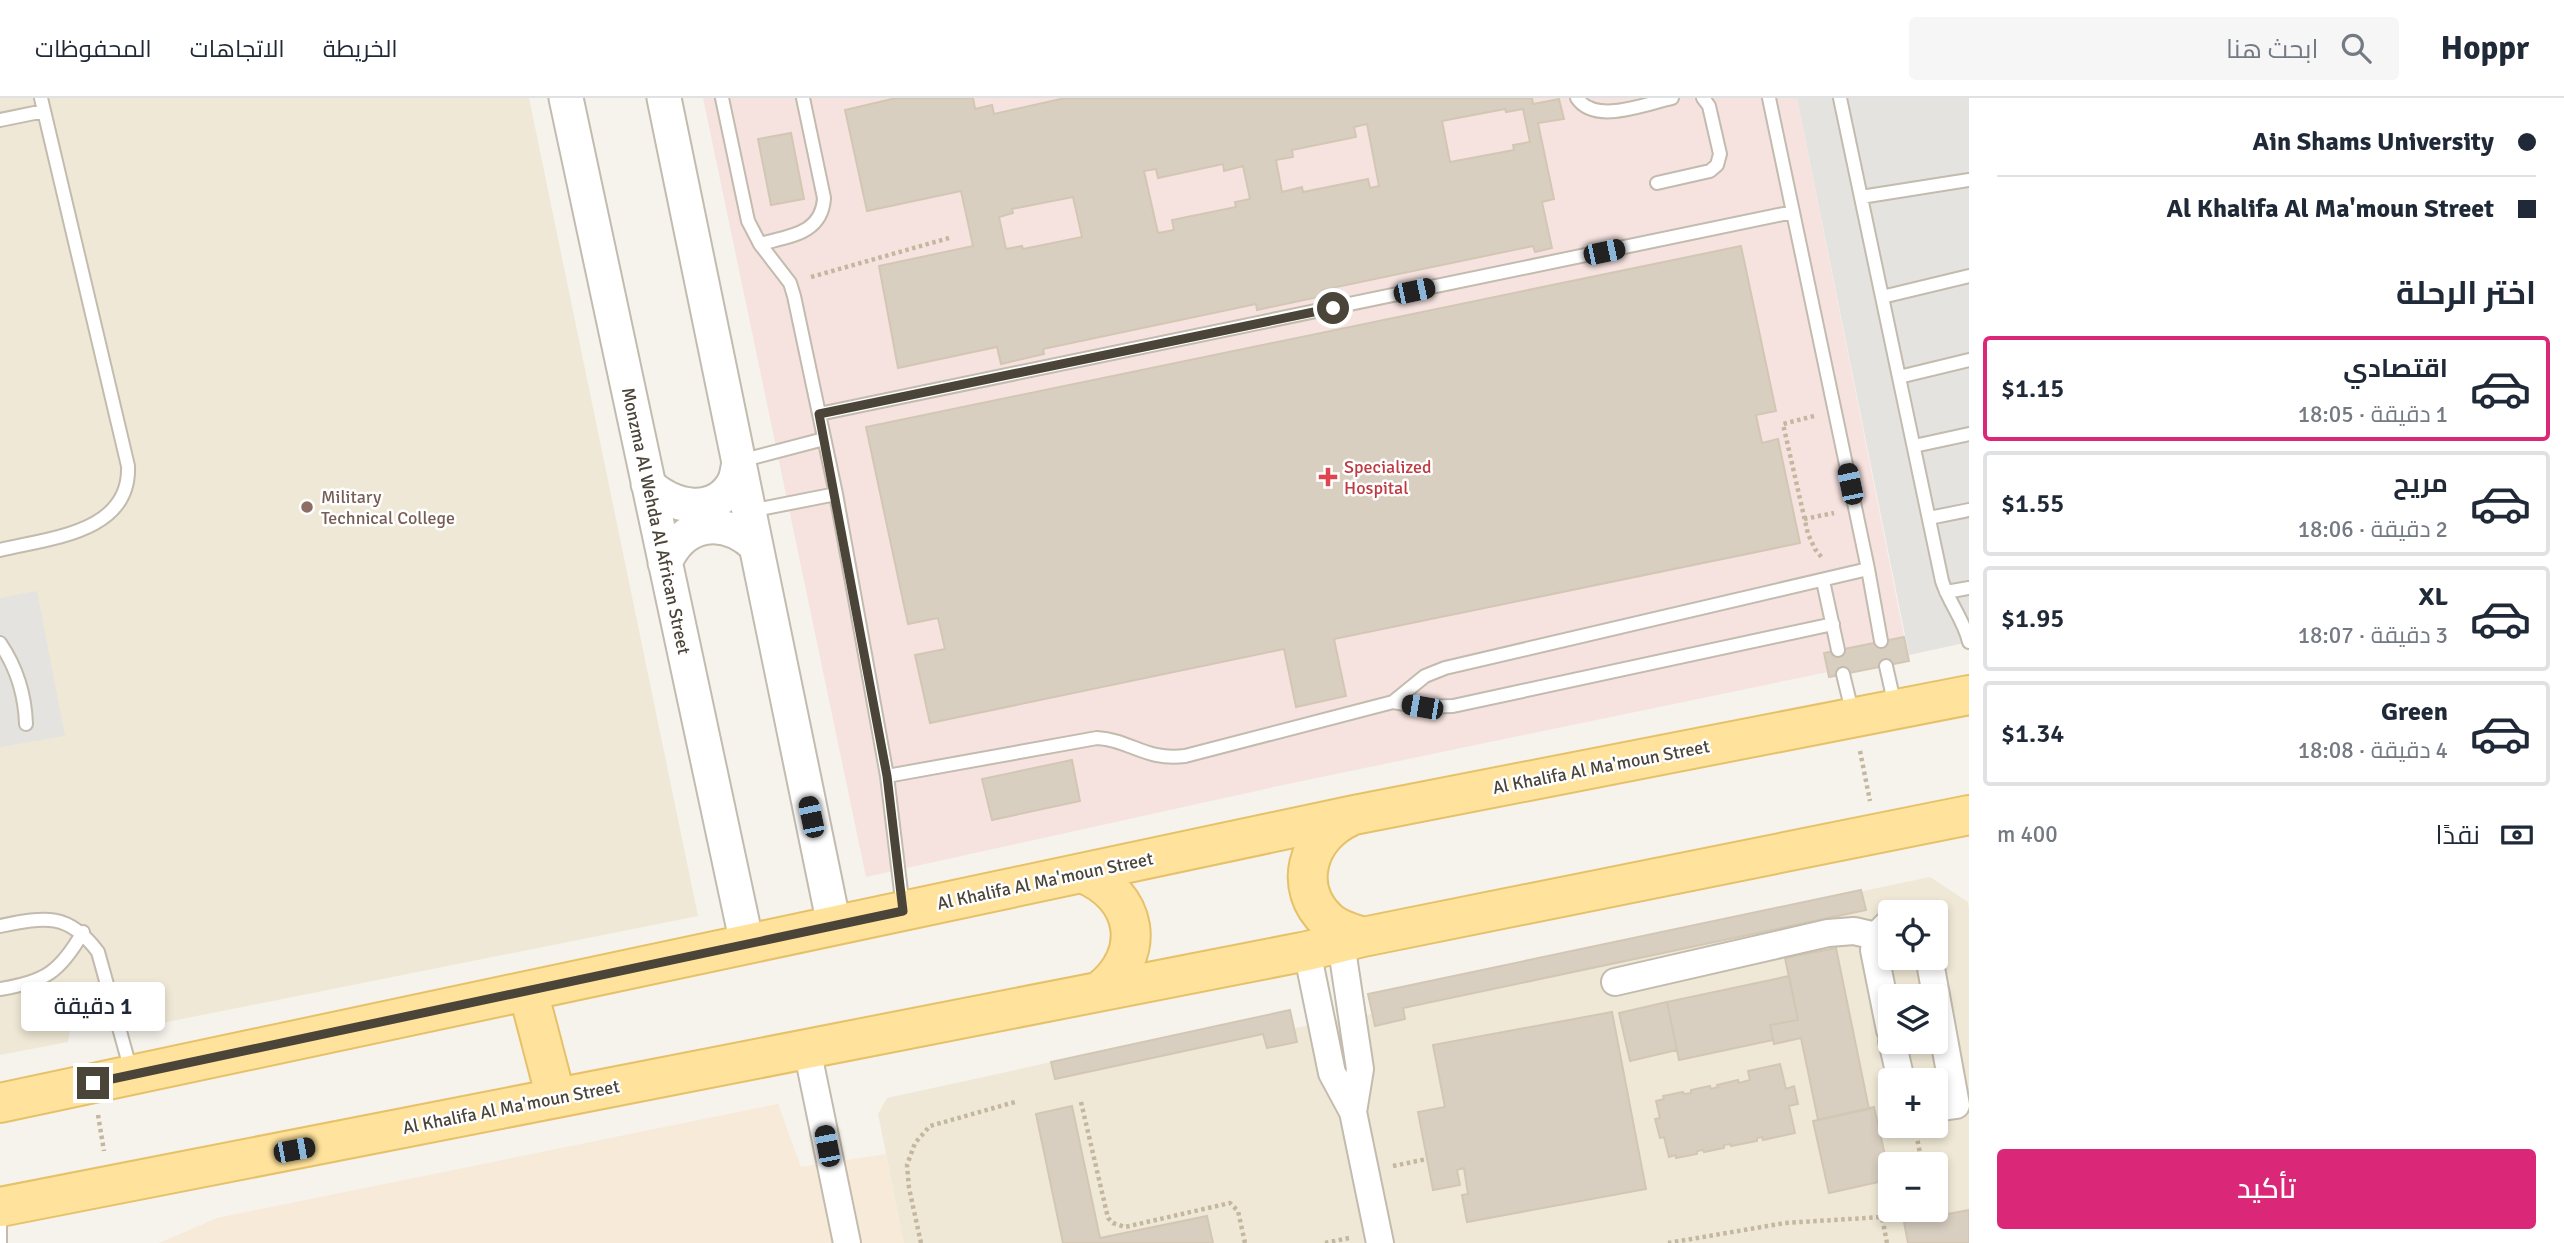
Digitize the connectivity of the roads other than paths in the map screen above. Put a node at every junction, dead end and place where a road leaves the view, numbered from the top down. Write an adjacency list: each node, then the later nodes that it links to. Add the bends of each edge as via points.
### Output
1 (40, 98): 11 (lane)
2 (566, 98): 27 (street, Monzma Al Wehda Al African Street)
3 (664, 98): 26 (street)
4 (722, 98): 17 (lane, via 745,212)
5 (803, 98): 17 (lane, via 824,208 807,231)
6 (1577, 98): 7 (lane, via 1590,110 1606,113)
7 (1672, 98)
8 (1703, 98): 14 (lane, via 1720,154 1717,164 1710,171)
9 (1769, 98): 16 (lane)
10 (1840, 98): 15 (lane)
11 (44, 111): 12 (lane); 33 (lane, via 128,480 117,507 103,520)
12 (0, 120)
13 (1969, 180): 15 (lane)
14 (1657, 183)
15 (1861, 197): 19 (lane)
16 (1793, 212): 22 (lane); 35 (lane)
17 (760, 244): 22 (lane, via 790,283)
18 (1969, 276): 19 (lane)
19 (1882, 297): 21 (lane)
20 (1969, 360): 21 (lane)
21 (1899, 377): 25 (lane)
22 (819, 414): 24 (lane)
23 (1969, 434): 25 (lane)
24 (824, 439): 26 (lane); 28 (lane)
25 (1914, 446): 31 (lane)
26 (739, 461): 27 (street, via 735,481 705,504 668,500); 30 (street)
27 (649, 484): 34 (street, Monzma Al Wehda Al African Street)
28 (836, 494): 30 (lane); 51 (lane)
29 (1969, 510): 31 (lane)
30 (748, 511): 32 (street)
31 (1929, 518): 38 (lane)
32 (755, 546): 34 (street, via 724,527 699,529 678,541); 56 (street)
33 (0, 550)
34 (665, 563): 60 (street, Monzma Al Wehda Al African Street)
35 (1868, 569): 36 (lane); 40 (lane)
36 (1823, 581): 39 (lane); 47 (lane, via 1445,668 1425,676)
37 (1969, 588): 38 (lane)
38 (1946, 592): 41 (lane)
39 (1833, 624): 43 (lane); 47 (lane, via 1452,706)
40 (1881, 641)
41 (1969, 642)
42 (0, 643): 50 (lane, via 25,697)
43 (1838, 650)
44 (1886, 666): 48 (lane)
45 (1843, 674): 49 (lane)
46 (1969, 695): 48 (main road, Al Khalifa Al Ma'moun Street)
47 (1393, 702): 51 (lane, via 1185,756 1156,757 1097,738)
48 (1896, 710): 49 (main road, Al Khalifa Al Ma'moun Street)
49 (1854, 718): 52 (main road, Al Khalifa Al Ma'moun Street)
50 (26, 724)
51 (887, 776): 55 (lane)
52 (1354, 815): 54 (main road, Al Khalifa Al Ma'moun Street); 61 (main road, via 1322,835 1308,870 1316,906 1345,932)
53 (1969, 815): 61 (main road, Al Khalifa Al Ma'moun Street)
54 (1082, 873): 55 (main road, Al Khalifa Al Ma'moun Street); 68 (main road, via 1111,889 1129,918 1126,959 1113,981)
55 (903, 911): 56 (main road, Al Khalifa Al Ma'moun Street)
56 (834, 925): 60 (main road, Al Khalifa Al Ma'moun Street)
57 (0, 926): 59 (lane, via 40,918)
58 (1878, 929): 64 (street, via 1828,933)
59 (83, 932): 66 (lane, via 54,972 27,985); 70 (lane, via 98,953)
60 (747, 944): 67 (main road, Al Khalifa Al Ma'moun Street)
61 (1337, 944): 68 (main road, Al Khalifa Al Ma'moun Street); 78 (street, via 1332,1073 1353,1112)
62 (1878, 946): 65 (street, via 1875,957)
63 (1931, 970): 73 (street)
64 (1615, 982)
65 (1881, 984)
66 (0, 989)
67 (528, 990): 70 (main road, Al Khalifa Al Ma'moun Street); 71 (main road)
68 (1100, 991): 69 (main road, Al Khalifa Al Ma'moun Street)
69 (807, 1049): 71 (main road, Al Khalifa Al Ma'moun Street); 77 (street)
70 (132, 1075): 72 (main road, Al Khalifa Al Ma'moun Street)
71 (556, 1098): 74 (main road, Al Khalifa Al Ma'moun Street)
72 (0, 1103)
73 (1954, 1105)
74 (0, 1207)
75 (0, 1225): 76 (lane)
76 (1, 1243)
77 (848, 1243)
78 (1380, 1243)

